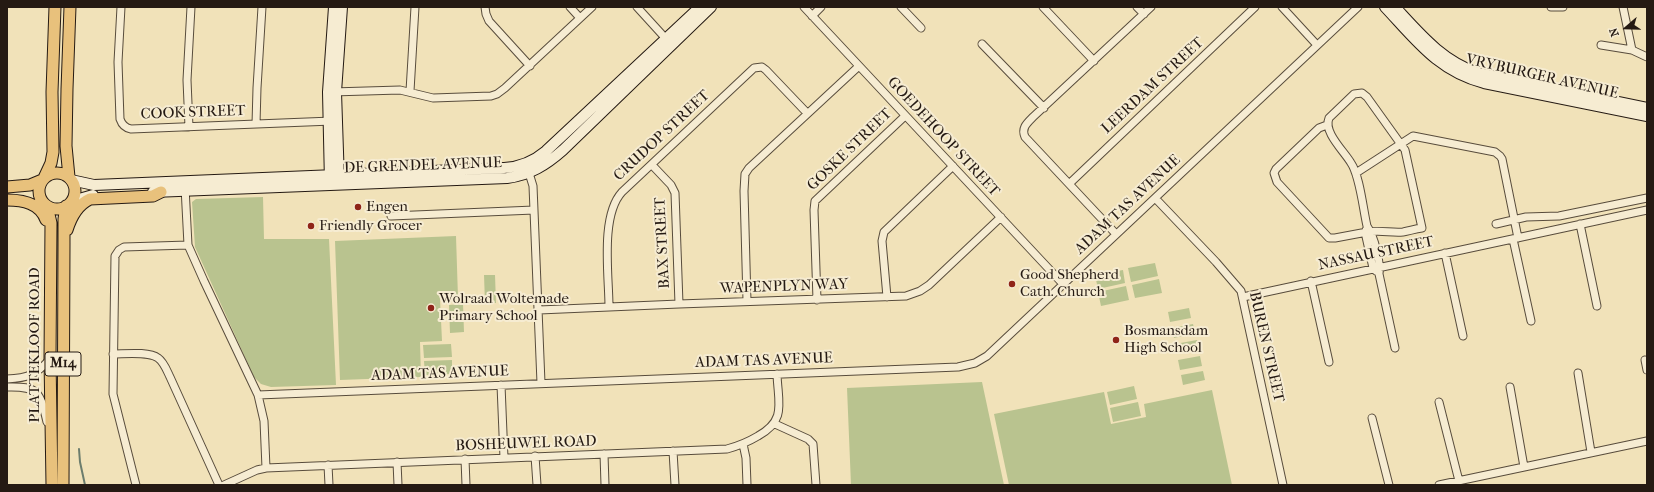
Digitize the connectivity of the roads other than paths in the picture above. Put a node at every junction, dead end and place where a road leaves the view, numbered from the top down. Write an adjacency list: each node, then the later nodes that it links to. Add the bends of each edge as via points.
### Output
1 (55, 7): 60 (main road, PLATTEKLOOF ROAD / M14, via 53,152 52,163)
2 (70, 7): 61 (main road, PLATTEKLOOF ROAD / M14, via 66,89 66,146)
3 (122, 7): 52 (street, COOK STREET, via 118,62 121,122 131,129)
4 (191, 7): 52 (street, via 187,80)
5 (262, 7): 50 (street)
6 (334, 7): 43 (street)
7 (342, 7): 43 (street)
8 (415, 7): 42 (street)
9 (485, 7): 40 (street, via 489,21)
10 (570, 7): 31 (street)
11 (592, 7): 31 (street)
12 (637, 7): 33 (street)
13 (700, 7): 33 (street, DE GRENDEL AVENUE)
14 (711, 7): 33 (street, DE GRENDEL AVENUE)
15 (804, 7): 30 (street, GOEDEHOOP STREET)
16 (821, 7): 30 (street)
17 (901, 7): 32 (street)
18 (1044, 7): 39 (street)
19 (1137, 7): 29 (street)
20 (1151, 7): 29 (street)
21 (1255, 7): 63 (street, LEERDAM STREET)
22 (1282, 7): 35 (street)
23 (1358, 7): 35 (street, ADAM TAS AVENUE)
24 (1384, 7): 48 (street, VRYBURGER AVENUE, via 1438,62 1459,74 1484,82)
25 (1395, 7): 45 (street, VRYBURGER AVENUE, via 1432,46 1451,61 1469,70)
26 (1551, 7): 27 (street)
27 (1563, 7)
28 (1623, 7): 37 (street)
29 (1144, 14): 39 (street)
30 (812, 16): 41 (street, GOEDEHOOP STREET)
31 (580, 18): 40 (street)
32 (921, 28)
33 (669, 41): 54 (street, DE GRENDEL AVENUE); 58 (street, DE GRENDEL AVENUE, via 559,153)
34 (982, 44): 44 (street)
35 (1317, 45): 67 (street, ADAM TAS AVENUE)
36 (1601, 45): 37 (street)
37 (1632, 50): 38 (street)
38 (1647, 57)
39 (1094, 61): 44 (street)
40 (530, 66): 42 (street, via 501,92 491,96 430,98)
41 (858, 66): 46 (street); 47 (street, GOEDEHOOP STREET)
42 (410, 91): 43 (street)
43 (332, 92): 49 (street)
44 (1044, 108): 63 (street, via 1026,124 1023,133)
45 (1647, 108)
46 (807, 113): 55 (street, CRUDOP STREET, via 766,70 762,67 754,68); 92 (street, via 745,174)
47 (905, 116): 57 (street, GOEDEHOOP STREET); 91 (street, GOSKE STREET, via 815,201)
48 (1647, 116)
49 (332, 121): 50 (street, COOK STREET); 62 (street)
50 (256, 124): 52 (street, COOK STREET)
51 (1327, 125): 53 (street, via 1329,118 1354,94 1362,93); 59 (street); 79 (street, via 1313,133 1276,169 1274,177 1329,238)
52 (189, 127)
53 (1401, 143): 59 (street); 76 (street, via 1416,136 1498,153 1502,159); 79 (street, via 1405,150 1422,228 1402,232)
54 (538, 157): 56 (street, DE GRENDEL AVENUE); 58 (street, via 530,166)
55 (652, 165): 93 (street, BAX STREET, via 675,193); 95 (street, CRUDOP STREET, via 619,195 613,208 608,236)
56 (515, 166): 58 (street); 62 (street, DE GRENDEL AVENUE)
57 (953, 166): 75 (street, GOEDEHOOP STREET); 89 (street, via 884,232 882,241)
58 (529, 173): 62 (street, DE GRENDEL AVENUE, via 507,178); 72 (street, via 534,186)
59 (1356, 173): 79 (street)
60 (43, 179): 61 (main road, via 56,172 63,173); 64 (main road, via 30,185); 70 (main road, PLATTEKLOOF ROAD / M14, via 38,191)
61 (70, 179): 65 (street, DE GRENDEL AVENUE, via 94,185); 71 (main road, PLATTEKLOOF ROAD / M14, via 75,189)
62 (334, 180): 65 (street, DE GRENDEL AVENUE)
63 (1069, 184): 80 (street)
64 (7, 187)
65 (185, 187): 66 (street, DE GRENDEL AVENUE); 84 (street)
66 (161, 192): 71 (street, DE GRENDEL AVENUE, via 87,196); 83 (main road, via 153,196 88,200 78,207 72,217)
67 (1155, 198): 80 (street, ADAM TAS AVENUE); 90 (street, BUREN STREET, via 1238,286)
68 (1647, 198): 76 (street, via 1559,216)
69 (7, 199): 70 (main road, via 27,197); 82 (main road, via 26,202 40,210 46,219)
70 (44, 203): 71 (main road, via 58,209); 82 (main road, PLATTEKLOOF ROAD / M14, via 51,223)
71 (69, 204): 83 (main road, PLATTEKLOOF ROAD / M14, via 64,219)
72 (534, 210): 74 (street); 96 (street)
73 (1647, 210): 78 (street, NASSAU STREET)
74 (391, 216)
75 (1001, 217): 88 (street, GOEDEHOOP STREET); 89 (street, WAPENPLYN WAY, via 920,291 906,296)
76 (1515, 220): 77 (street); 81 (street)
77 (1496, 224)
78 (1580, 224): 81 (street, NASSAU STREET); 94 (street)
79 (1368, 230): 86 (street)
80 (1116, 234): 88 (street, ADAM TAS AVENUE)
81 (1516, 238): 85 (street, NASSAU STREET); 97 (street)
82 (50, 240): 101 (main road, PLATTEKLOOF ROAD / M14)
83 (64, 243): 131 (main road, PLATTEKLOOF ROAD / M14)
84 (188, 245): 100 (street, via 128,247 117,252); 112 (street)
85 (1445, 253): 86 (street, NASSAU STREET); 98 (street, NASSAU STREET)
86 (1377, 270): 87 (street, NASSAU STREET); 99 (street, NASSAU STREET)
87 (1311, 281): 90 (street, NASSAU STREET); 103 (street, NASSAU STREET)
88 (1063, 284): 106 (street, ADAM TAS AVENUE, via 987,356 970,365)
89 (886, 296): 91 (street, WAPENPLYN WAY)
90 (1242, 296): 143 (street, BUREN STREET)
91 (817, 300): 92 (street, WAPENPLYN WAY)
92 (747, 301): 93 (street, WAPENPLYN WAY)
93 (679, 304): 95 (street, WAPENPLYN WAY)
94 (1597, 306)
95 (610, 307): 96 (street, WAPENPLYN WAY)
96 (539, 310): 108 (street)
97 (1531, 321)
98 (1463, 336)
99 (1395, 348)
100 (112, 354): 132 (street, via 113,394); 133 (street, via 147,354 158,358 170,377)
101 (50, 359): 107 (street, via 34,374); 116 (main road, PLATTEKLOOF ROAD / M14)
102 (1645, 360): 104 (street)
103 (1330, 362)
104 (1647, 370)
105 (1578, 373): 120 (street)
106 (777, 374): 108 (street, ADAM TAS AVENUE); 115 (street, via 778,414)
107 (7, 379)
108 (541, 383): 109 (street, ADAM TAS AVENUE)
109 (501, 385): 112 (street, ADAM TAS AVENUE); 123 (street)
110 (7, 387): 116 (street, via 27,387 39,395)
111 (1510, 387): 128 (street)
112 (258, 395): 127 (street, via 264,421)
113 (1439, 402): 129 (street)
114 (1372, 418): 144 (street)
115 (775, 424): 118 (street, BOSHEUWEL ROAD, via 768,431); 142 (street, via 808,438 813,444)
116 (50, 432): 130 (main road, PLATTEKLOOF ROAD / M14)
117 (1647, 441): 120 (street)
118 (743, 444): 119 (street, BOSHEUWEL ROAD, via 727,449); 141 (street)
119 (673, 451): 121 (street, BOSHEUWEL ROAD); 140 (street)
120 (1591, 452): 128 (street)
121 (604, 454): 122 (street, BOSHEUWEL ROAD); 139 (street)
122 (535, 456): 123 (street, BOSHEUWEL ROAD); 138 (street)
123 (504, 458): 124 (street, BOSHEUWEL ROAD)
124 (465, 459): 125 (street, BOSHEUWEL ROAD); 137 (street)
125 (397, 462): 126 (street, BOSHEUWEL ROAD); 136 (street)
126 (328, 465): 127 (street, BOSHEUWEL ROAD); 135 (street)
127 (266, 468): 134 (street, BOSHEUWEL ROAD)
128 (1524, 468): 129 (street)
129 (1459, 481): 145 (street)
130 (52, 485)
131 (63, 485)
132 (136, 485)
133 (219, 485)
134 (224, 485)
135 (329, 485)
136 (398, 485)
137 (466, 485)
138 (536, 485)
139 (605, 485)
140 (675, 485)
141 (747, 485)
142 (816, 485)
143 (1283, 485)
144 (1389, 485)
145 (1439, 485)

